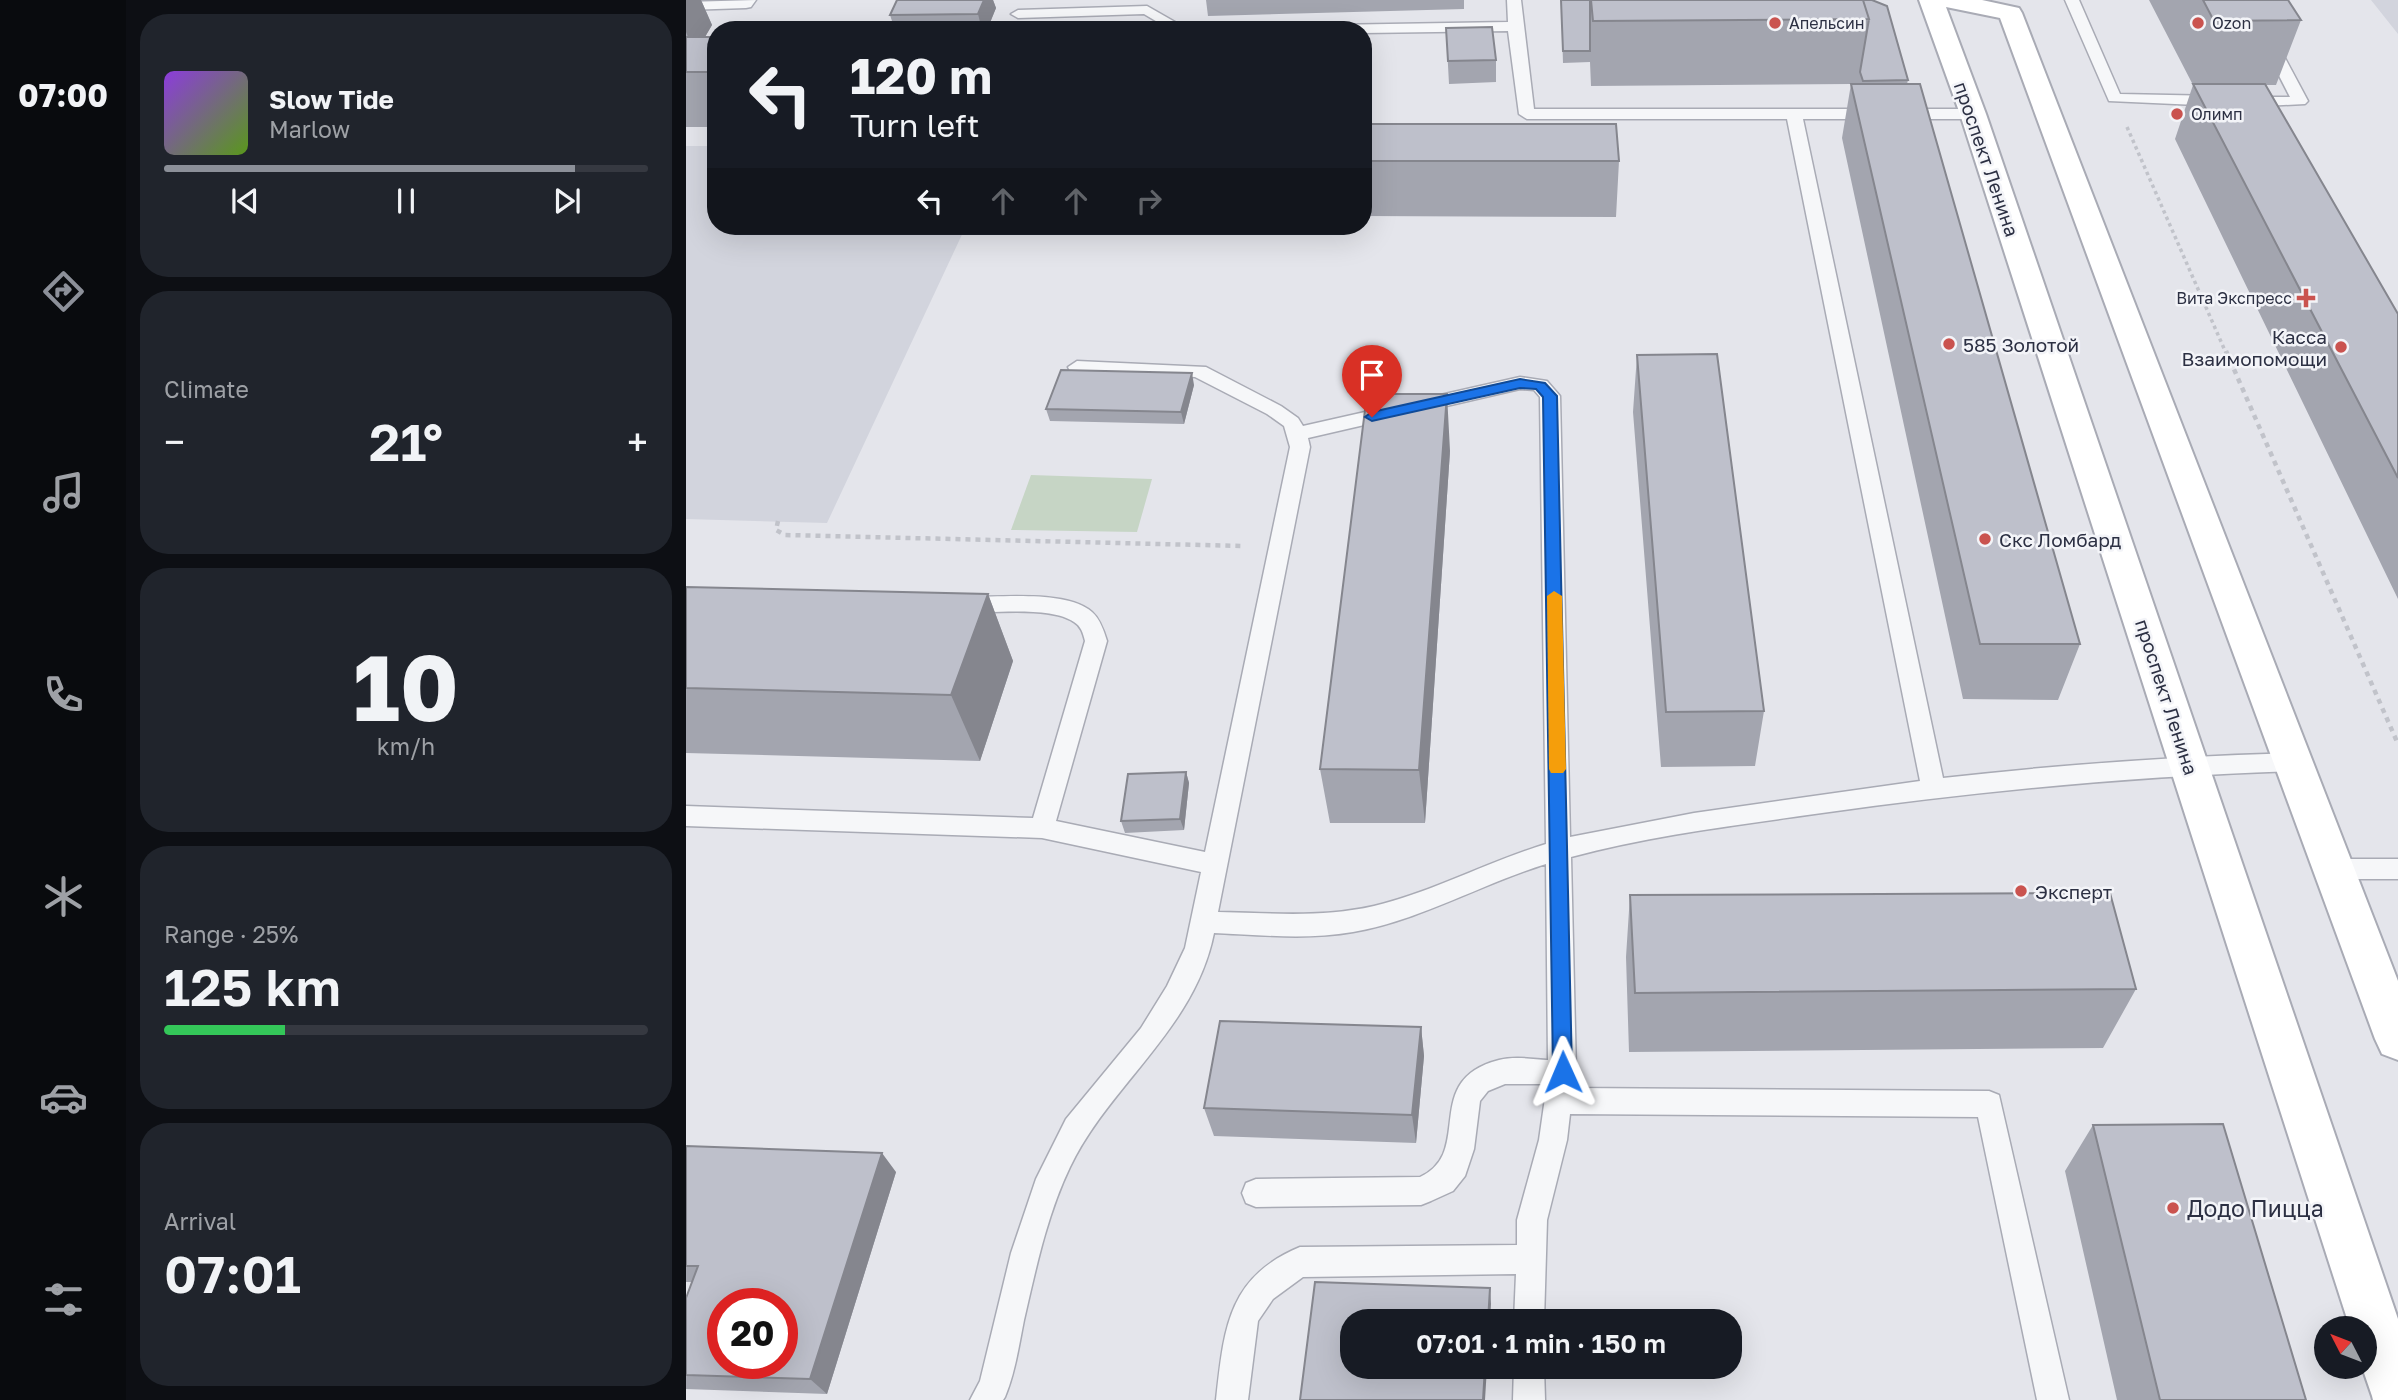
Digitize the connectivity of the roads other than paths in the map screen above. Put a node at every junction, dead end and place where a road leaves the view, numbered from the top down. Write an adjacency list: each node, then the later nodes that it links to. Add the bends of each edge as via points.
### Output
1 (749, 0): 8 (lane, via 746,4)
2 (1514, 0): 11 (lane)
3 (1931, 0): 13 (street, проспект Ленина)
4 (1945, 0): 18 (street, via 2010,13)
5 (2072, 0): 6 (lane, via 2114,98 2240,108 2301,101)
6 (2247, 0)
7 (1148, 5): 9 (lane); 10 (lane)
8 (686, 6)
9 (1018, 14)
10 (1169, 21)
11 (1515, 26): 12 (lane); 14 (lane, via 1528,120)
12 (1372, 28)
13 (1973, 114): 14 (lane); 19 (street, проспект Ленина)
14 (1794, 115): 20 (lane)
15 (1077, 367): 16 (lane, via 1199,371 1274,410 1291,422)
16 (1298, 434): 23 (lane, via 1520,383 1547,390); 24 (lane, via 1300,447)
17 (937, 604): 22 (lane, via 1063,608 1080,614 1094,630 1096,641)
18 (2293, 762): 19 (lane); 25 (street)
19 (2189, 764): 20 (lane); 35 (street, проспект Ленина)
20 (1933, 787): 23 (lane, via 1638,832)
21 (686, 816): 22 (lane)
22 (1042, 828): 24 (lane)
23 (1559, 850): 27 (lane, via 1422,901 1353,921 1314,925); 29 (lane)
24 (1216, 864): 27 (lane)
25 (2333, 869): 26 (lane); 28 (street)
26 (2398, 869)
27 (1205, 922): 36 (lane, via 1170,1008 1092,1106 1055,1166 1040,1203)
28 (2398, 1039)
29 (1563, 1072): 30 (lane); 31 (lane, via 1498,1073 1477,1083 1462,1112 1461,1155 1452,1175 1438,1186 1421,1191)
30 (1560, 1101): 32 (lane, via 1532,1220); 39 (lane, via 1989,1104)
31 (1256, 1193)
32 (1529, 1259): 33 (lane); 37 (lane, via 1300,1262 1262,1286 1249,1305 1241,1325)
33 (1529, 1309)
34 (1529, 1379): 38 (lane)
35 (2398, 1396)
36 (986, 1400)
37 (1233, 1400)
38 (1529, 1400)
39 (2053, 1400)

